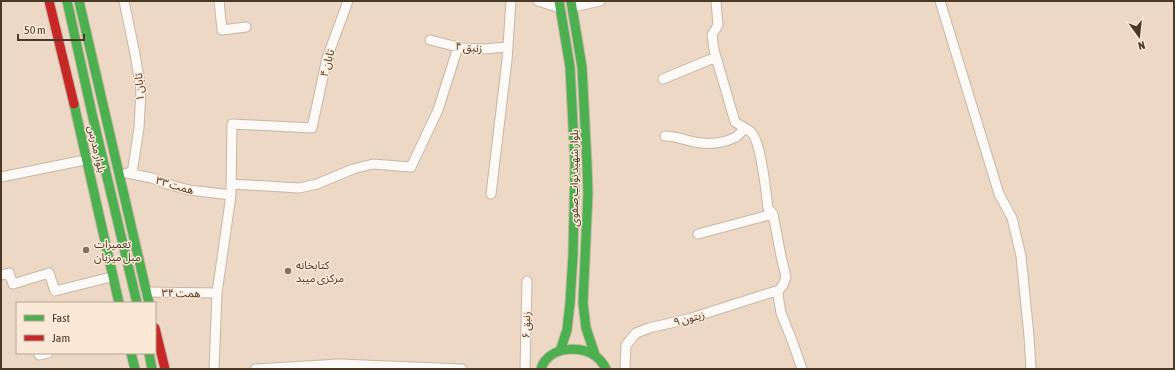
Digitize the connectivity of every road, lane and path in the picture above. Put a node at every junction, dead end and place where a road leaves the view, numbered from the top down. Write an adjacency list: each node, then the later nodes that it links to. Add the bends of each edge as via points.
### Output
1 (42, 1): 23 (main road)
2 (49, 1): 40 (main road, بلوار مدرس)
3 (67, 1): 25 (main road, بلوار مدرس)
4 (79, 1): 24 (main road)
5 (124, 1): 26 (street, تابان ۱, via 141,90 139,128)
6 (219, 1): 15 (street, via 222,30)
7 (348, 1): 28 (street, تابان ۴, via 327,58 312,128 232,124)
8 (511, 1): 18 (street)
9 (538, 1): 13 (street)
10 (600, 1): 14 (street)
11 (716, 1): 19 (street, via 718,25 712,35)
12 (940, 1): 64 (street, via 999,194 1014,226 1021,256)
13 (560, 4): 44 (main road, بلوار شهید نواب صفوی, via 570,67 575,164 570,303 567,330)
14 (572, 4): 49 (main road, بلوار شهید نواب صفوی, via 582,67 587,164 583,304 586,328)
15 (246, 27)
16 (430, 40): 17 (street, زنبق ۴)
17 (458, 47): 18 (street, زنبق ۴); 28 (street, via 438,110 411,167 373,164 299,188)
18 (508, 47): 29 (street)
19 (716, 57): 20 (street); 21 (street, via 735,122)
20 (663, 80)
21 (745, 128): 22 (street, via 737,136 711,144); 31 (street, via 756,138 768,208)
22 (665, 136)
23 (80, 161): 27 (street); 34 (main road)
24 (120, 171): 25 (main road); 26 (street, همت ۳۳); 37 (main road)
25 (106, 173): 41 (main road, بلوار مدرس)
26 (132, 174): 30 (street, همت ۳۳, via 189,190)
27 (1, 177)
28 (231, 184): 30 (street)
29 (491, 194)
30 (231, 195): 38 (street)
31 (773, 214): 32 (street); 36 (street, via 786,277 784,286)
32 (698, 234)
33 (1, 275): 34 (street, via 9,273 13,284 50,273 55,291)
34 (107, 278): 39 (main road)
35 (527, 281): 59 (street, زنبق ۶)
36 (779, 290): 62 (street, زیتون ۹, via 636,333 626,345); 63 (street, via 781,313)
37 (146, 292): 38 (street, همت ۳۴); 42 (main road)
38 (217, 293): 56 (street)
39 (113, 302)
40 (119, 302)
41 (137, 302)
42 (149, 302)
43 (156, 332): 55 (main road)
44 (560, 351): 49 (main road, via 574,349); 60 (main road, via 547,358)
45 (45, 354): 50 (street)
46 (125, 354): 52 (main road)
47 (131, 354): 53 (main road)
48 (149, 354): 54 (main road)
49 (595, 354): 61 (main road, بلوار شهید نواب صفوی)
50 (38, 356)
51 (440, 368): 57 (street, via 322,364); 58 (street)
52 (128, 369)
53 (135, 369)
54 (152, 369)
55 (165, 369)
56 (214, 369)
57 (255, 369)
58 (462, 369)
59 (525, 369)
60 (541, 369)
61 (606, 369)
62 (625, 369)
63 (802, 369)
64 (1031, 369)

